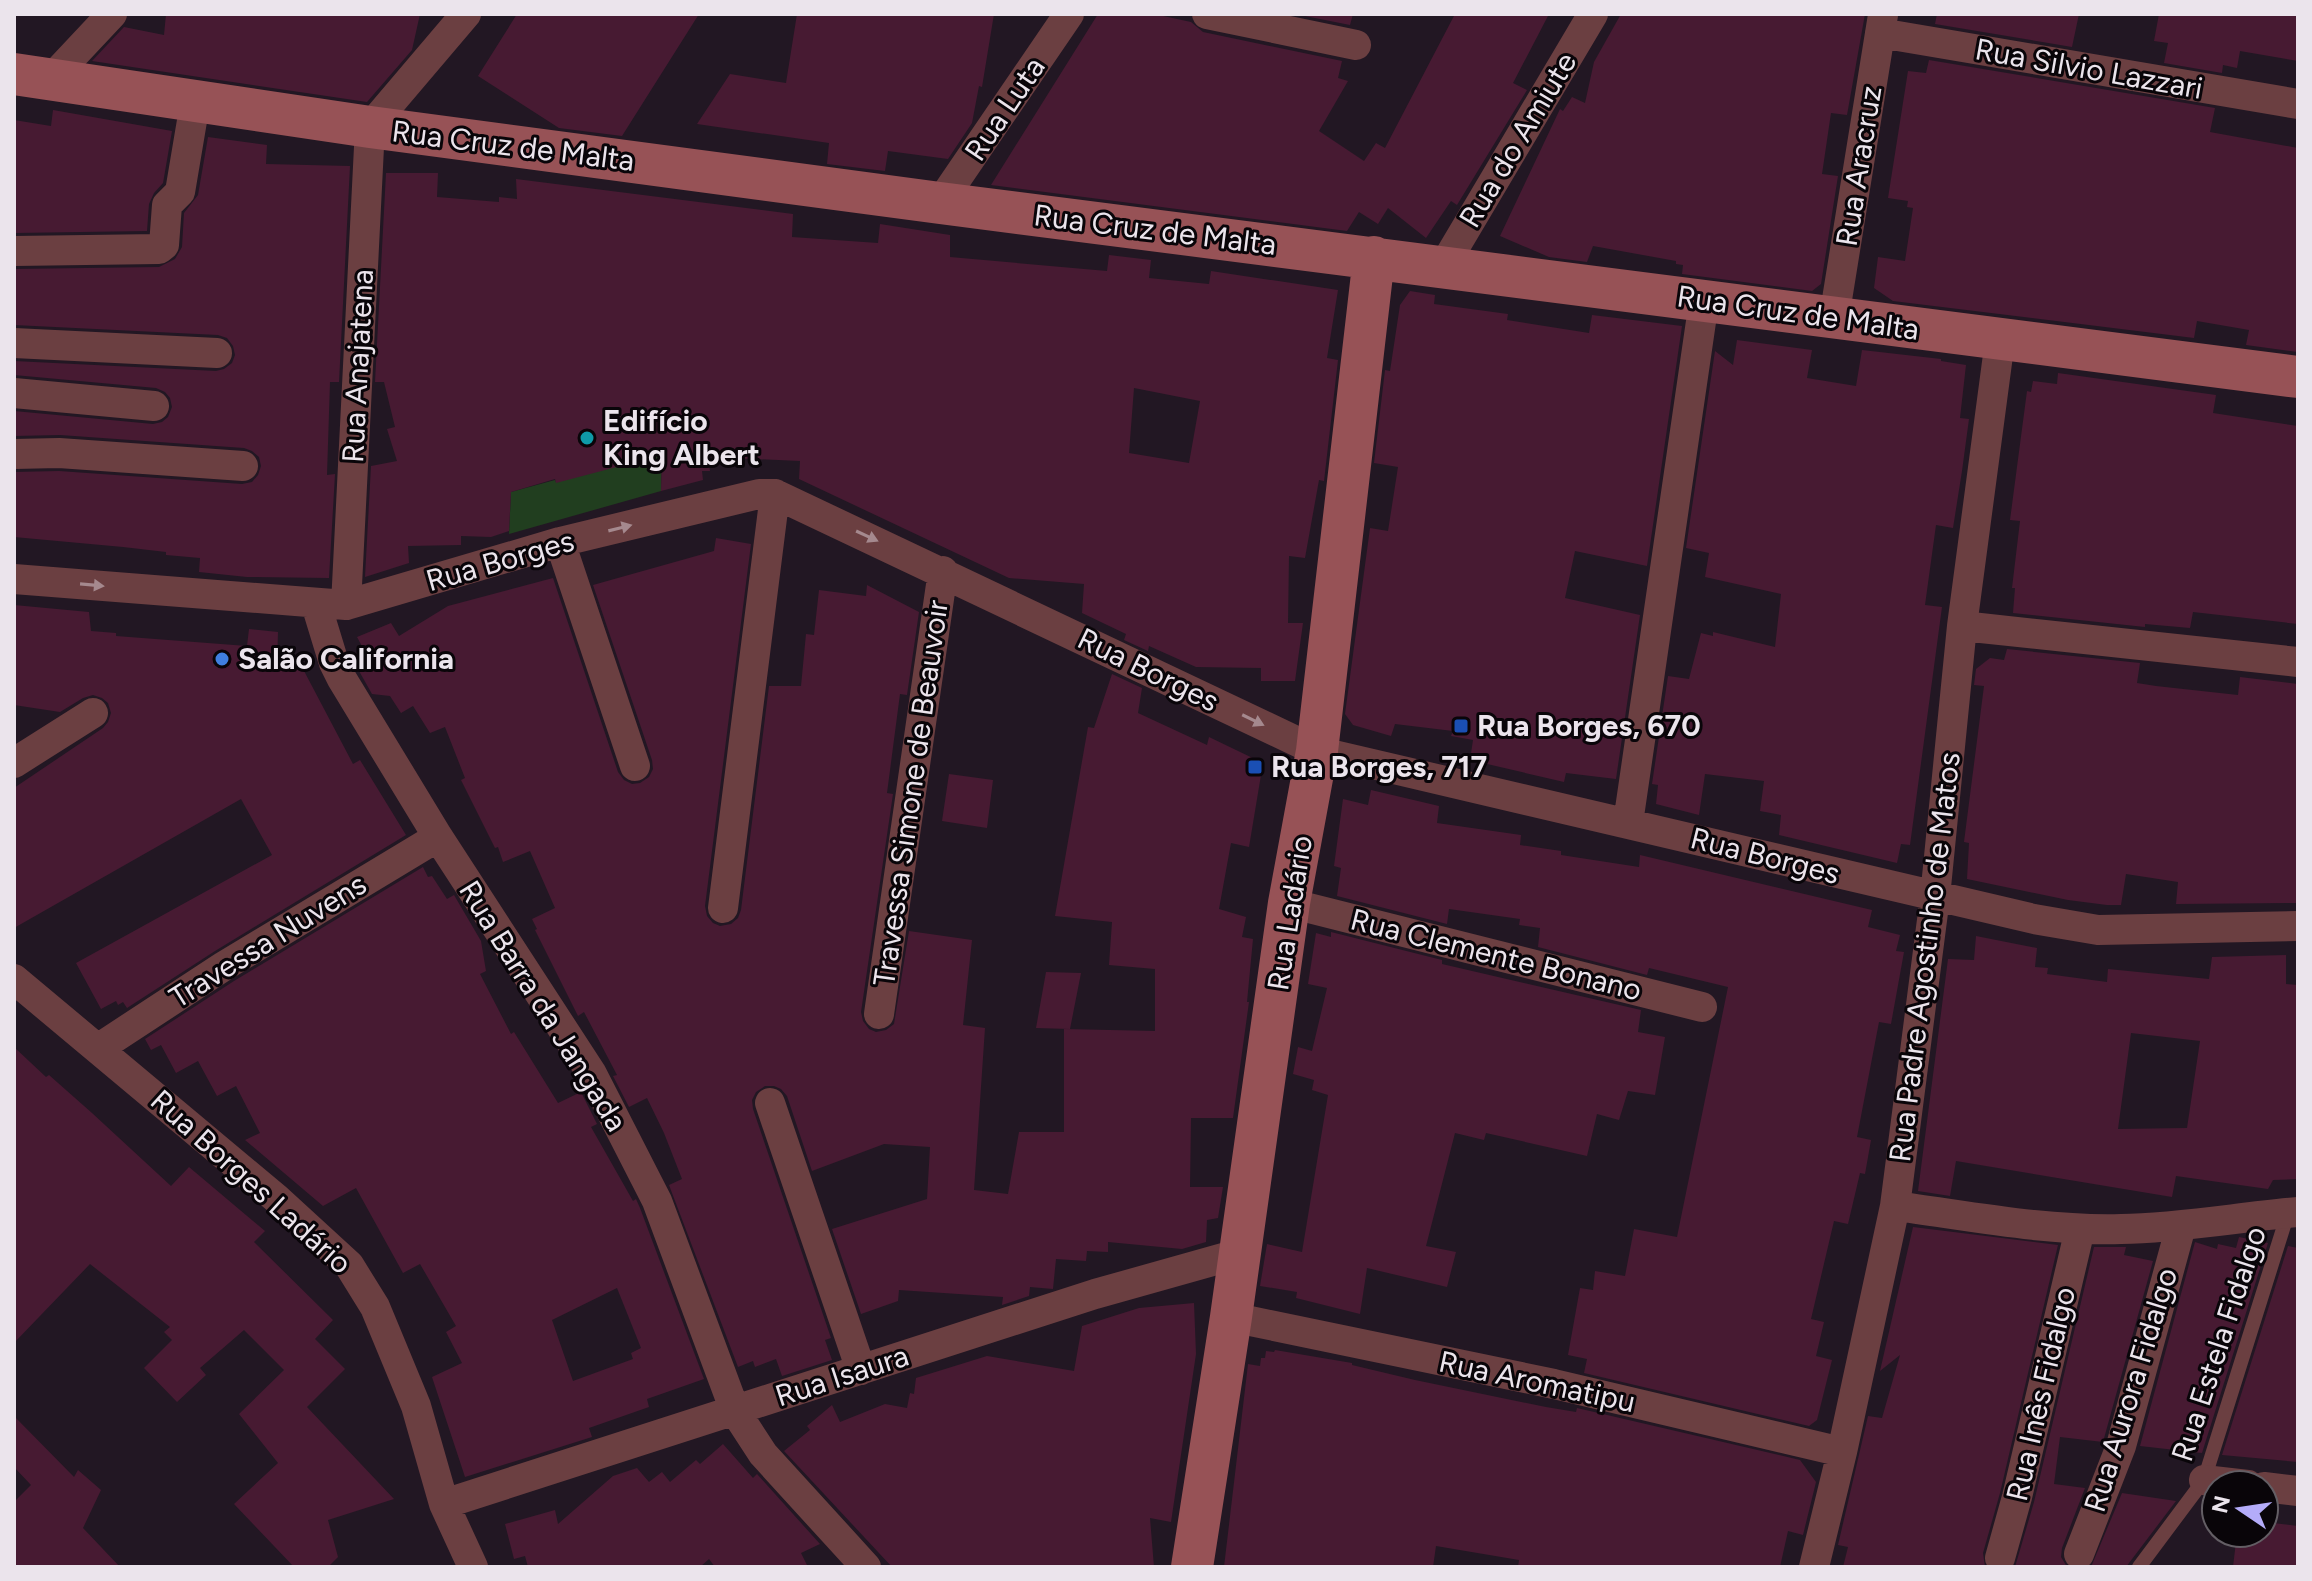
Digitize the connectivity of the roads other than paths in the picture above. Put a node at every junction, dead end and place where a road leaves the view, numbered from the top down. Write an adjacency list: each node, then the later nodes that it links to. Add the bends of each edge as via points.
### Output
1 (112, 14): 8 (street)
2 (466, 14): 11 (street)
3 (1069, 14): 12 (street, Rua Luta)
4 (1207, 14): 7 (street)
5 (1593, 14): 15 (street, Rua do Amiute)
6 (1882, 24): 10 (street, Rua Silvio Lazzari); 17 (street, Rua Aracruz)
7 (1356, 45)
8 (32, 77): 9 (street, Rua Cruz de Malta)
9 (195, 103): 11 (street, Rua Cruz de Malta); 13 (street, via 180,192 167,205 164,245)
10 (2298, 104)
11 (370, 127): 12 (street, Rua Cruz de Malta); 30 (street, Rua Anajatena)
12 (940, 203): 14 (street, Rua Cruz de Malta)
13 (14, 251)
14 (1374, 257): 15 (street, Rua Cruz de Malta); 34 (street, Rua Ladário)
15 (1443, 267): 16 (street, Rua Cruz de Malta)
16 (1704, 301): 17 (street, Rua Cruz de Malta); 37 (street)
17 (1834, 318): 18 (street, Rua Cruz de Malta)
18 (2000, 340): 21 (street, Rua Cruz de Malta); 31 (street, Rua Padre Agostinho de Matos)
19 (14, 343): 20 (street)
20 (217, 353)
21 (2298, 377)
22 (14, 393): 23 (street)
23 (154, 406)
24 (14, 454): 25 (street)
25 (243, 466)
26 (775, 494): 27 (street, Rua Borges, one-way to 26); 28 (street, Rua Borges, one-way to 28); 41 (street)
27 (560, 542): 30 (street, Rua Borges); 36 (street)
28 (943, 571): 34 (street, Rua Borges, one-way to 34); 45 (street, Travessa Simone de Beauvoir)
29 (14, 579): 30 (street, Rua Borges, one-way to 30)
30 (331, 605): 38 (street, Rua Barra da Jangada, via 334,663)
31 (1962, 626): 32 (street); 39 (street, Rua Padre Agostinho de Matos)
32 (2298, 662)
33 (93, 713): 35 (street)
34 (1317, 751): 37 (street, Rua Borges); 40 (street, Rua Ladário)
35 (14, 763)
36 (635, 766)
37 (1628, 823): 39 (street, Rua Borges)
38 (438, 837): 46 (street, Travessa Nuvens); 55 (street, Rua Barra da Jangada, via 592,1074 657,1201)
39 (1935, 897): 42 (street, Rua Borges, via 2098,930); 48 (street, Rua Padre Agostinho de Matos)
40 (1289, 903): 44 (street, Rua Clemente Bonano); 52 (street, Rua Ladário)
41 (723, 908)
42 (2298, 926)
43 (14, 979): 46 (street, Rua Borges Ladário)
44 (1702, 1007)
45 (879, 1014)
46 (99, 1048): 59 (street, Rua Borges Ladário, via 349,1265 375,1307 416,1406)
47 (770, 1103): 54 (street)
48 (1895, 1206): 51 (street); 56 (street, Rua Padre Agostinho de Matos)
49 (2293, 1213): 50 (street); 57 (lane, Rua Estela Fidalgo)
50 (2181, 1226): 51 (street); 60 (street, Rua Aurora Fidalgo, via 2121,1446)
51 (2080, 1229): 61 (street, Rua Inês Fidalgo)
52 (1241, 1253): 53 (street, Rua Ladário); 54 (street, Rua Isaura)
53 (1231, 1317): 56 (street, Rua Aromatipu, via 1554,1384); 64 (street, Rua Ladário)
54 (861, 1370): 55 (street, Rua Isaura)
55 (735, 1411): 59 (street, Rua Isaura); 63 (street, Rua Barra da Jangada, via 763,1454)
56 (1842, 1452): 65 (street, Rua Padre Agostinho de Matos)
57 (2208, 1469)
58 (2200, 1485): 66 (lane, Rua Estela Fidalgo)
59 (444, 1504): 62 (street, Rua Borges Ladário)
60 (2079, 1554)
61 (2000, 1558)
62 (462, 1562)
63 (866, 1567)
64 (1192, 1567)
65 (1814, 1567)
66 (2139, 1567)

